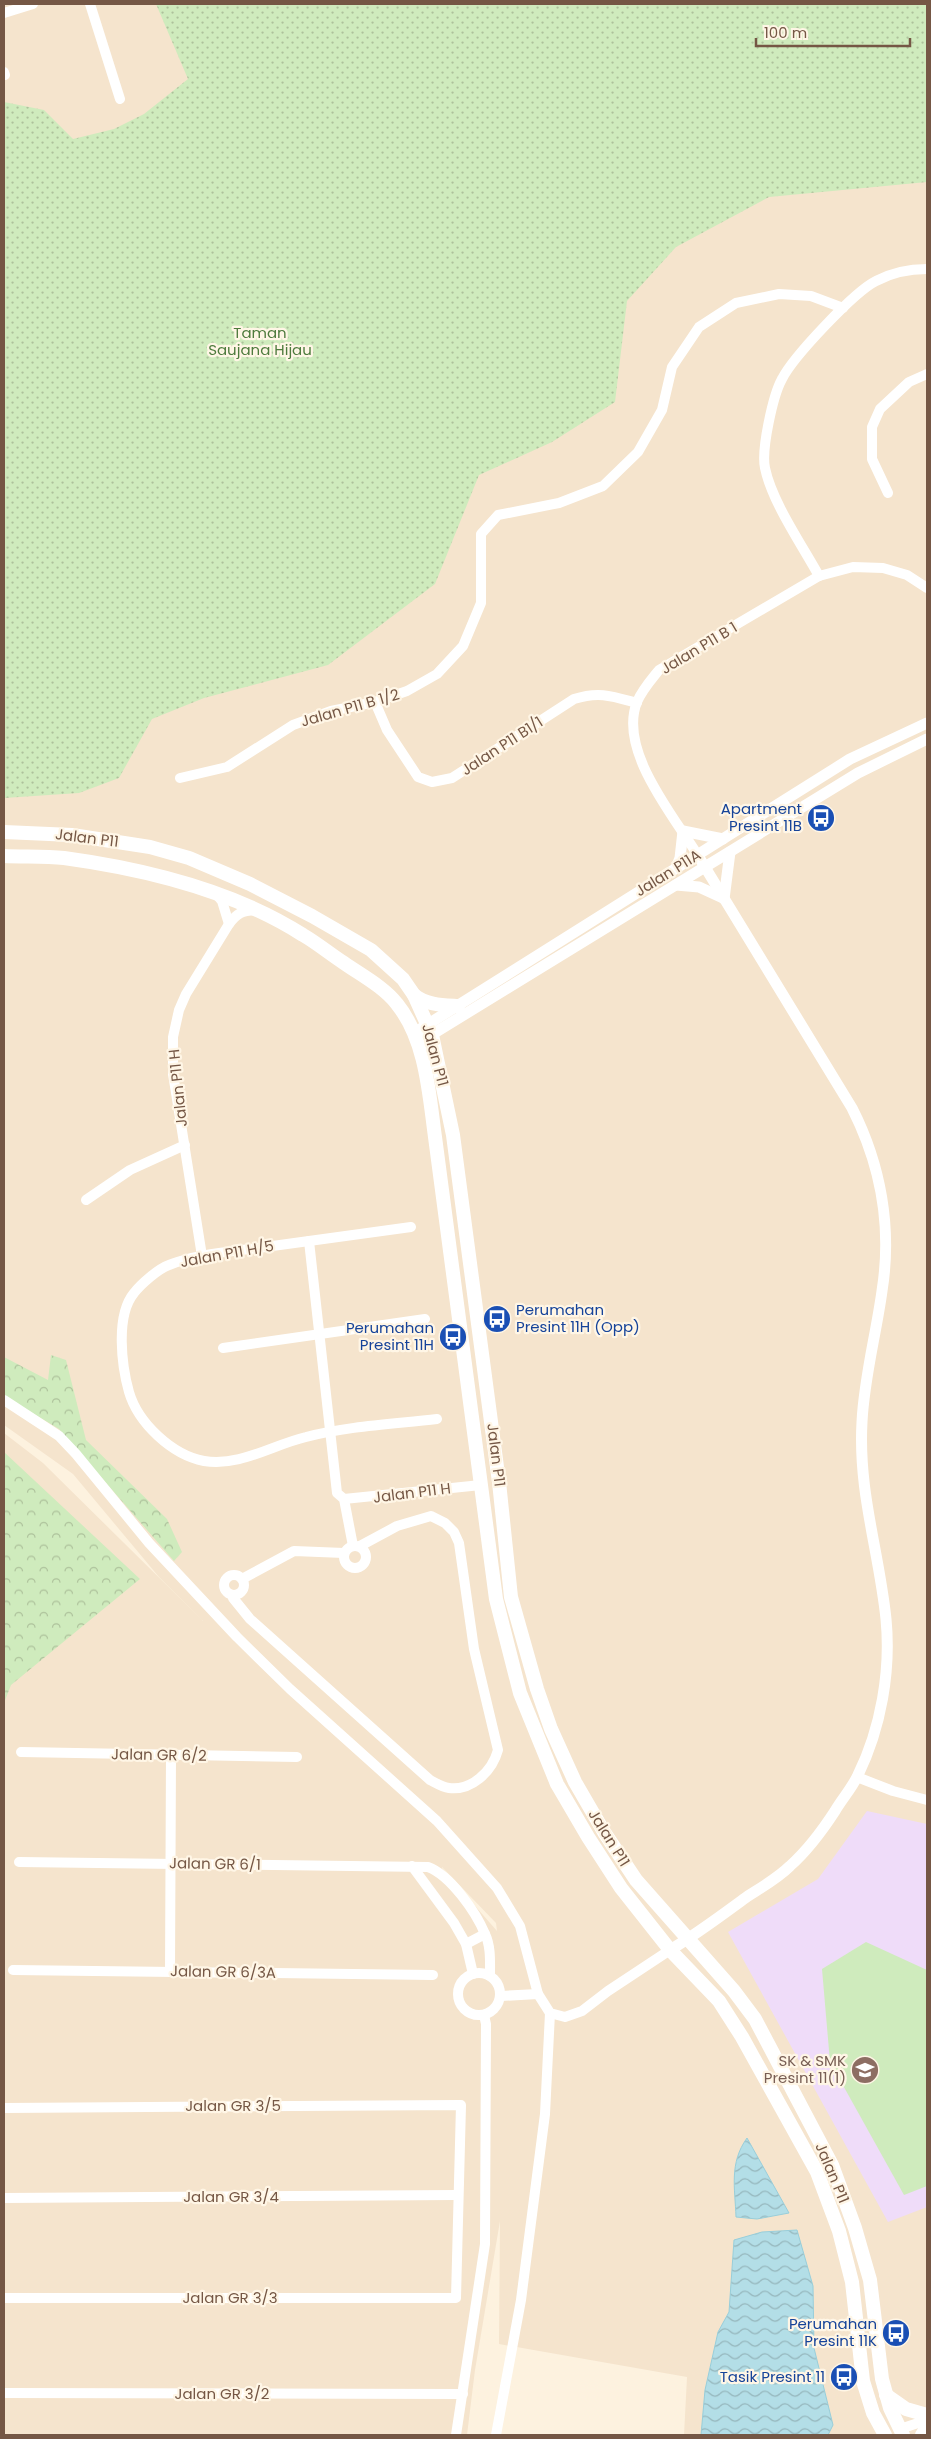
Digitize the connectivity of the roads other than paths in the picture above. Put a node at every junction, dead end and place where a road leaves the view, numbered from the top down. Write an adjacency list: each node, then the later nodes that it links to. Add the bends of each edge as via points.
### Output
1 (34, 4): 3 (street)
2 (90, 4): 4 (street)
3 (4, 13)
4 (120, 99)
5 (927, 269): 6 (street, via 899,272 875,281)
6 (843, 308): 9 (street, via 791,363 781,381 765,440 764,467 773,493); 11 (street, Jalan P11 B 1/2, via 811,296 779,294 736,303 699,327 672,367 662,410 638,452 603,486 559,504 498,515 481,534 481,603 463,646 437,674 407,691)
7 (927, 374): 8 (street, via 909,382 880,409 872,427 872,459)
8 (888, 493)
9 (820, 576): 10 (street, Jalan P11 B 1, via 853,567 883,568 907,575); 12 (street, Jalan P11 B 1, via 659,670)
10 (927, 588)
11 (375, 702): 12 (street, Jalan P11 B1/1, via 387,730 418,777 432,782 452,778 574,699 591,694 608,695); 15 (street, Jalan P11 B 1/2, via 331,711 293,725 226,767)
12 (637, 703): 16 (street, Jalan P11 B 1, via 633,738 638,756)
13 (927, 723): 18 (street, Jalan P11A, via 850,759)
14 (927, 739): 19 (street, Jalan P11A, via 858,773)
15 (180, 778)
16 (683, 831): 18 (street); 20 (street, Jalan P11 B 1); 23 (street)
17 (4, 832): 29 (main road, Jalan P11, via 72,835 150,846 188,858 250,884 371,950 403,979)
18 (723, 839): 20 (street, Jalan P11A)
19 (730, 852): 22 (street, Jalan P11A); 26 (street)
20 (698, 854): 22 (street); 23 (street, Jalan P11A)
21 (4, 856): 25 (main road, Jalan P11, via 63,858 142,872)
22 (706, 867): 24 (street, Jalan P11A); 26 (street)
23 (676, 868): 30 (street, Jalan P11A)
24 (676, 885): 26 (street, via 704,888); 31 (street, Jalan P11A)
25 (215, 893): 27 (main road, Jalan P11); 28 (street, via 222,901)
26 (724, 899): 55 (street, via 858,1121 881,1186 885,1215 884,1281 866,1382 861,1464 886,1620 886,1672 879,1715)
27 (255, 910): 28 (street, Jalan P11 H, via 243,911); 32 (main road, Jalan P11, via 302,934 386,992 398,1004)
28 (230, 924): 33 (street, Jalan P11 H, via 186,994 173,1037 173,1074)
29 (414, 995): 30 (main road, via 432,1004); 31 (main road, Jalan P11)
30 (458, 1006): 31 (street, Jalan P11A)
31 (431, 1030): 32 (street, Jalan P11A); 44 (main road, Jalan P11, via 453,1135)
32 (416, 1038): 45 (main road, Jalan P11, via 428,1085)
33 (185, 1145): 34 (street, via 130,1170); 37 (street, Jalan P11 H)
34 (86, 1200)
35 (411, 1227): 36 (street, Jalan P11 H/5)
36 (309, 1241): 37 (street, Jalan P11 H/5); 39 (street)
37 (202, 1256): 43 (street, Jalan P11 H/5, via 166,1266 133,1294 130,1302 124,1319 121,1353 132,1402 143,1420 186,1455 226,1462)
38 (425, 1319): 39 (street)
39 (319, 1334): 40 (street); 43 (street)
40 (223, 1348)
41 (4, 1400): 69 (street, via 59,1436 149,1543 237,1637 443,1827 497,1888 520,1926)
42 (437, 1419): 43 (street, Jalan P11 H/5)
43 (330, 1432): 46 (street, via 338,1493)
44 (496, 1459): 45 (main road); 47 (main road, Jalan P11)
45 (481, 1485): 46 (street, Jalan P11 H); 47 (main road); 63 (main road, Jalan P11, via 496,1599 520,1693 535,1732 557,1784 588,1837 621,1888)
46 (344, 1499): 48 (street)
47 (502, 1508): 61 (main road, Jalan P11, via 511,1597 551,1729 575,1782 604,1832 636,1880)
48 (356, 1546): 49 (street); 49 (street, via 366,1557 361,1567 353,1568 346,1564); 51 (street, via 396,1526 431,1516 445,1523 459,1543 474,1650 498,1750 495,1762 464,1788 447,1788 430,1780 250,1619 232,1598)
49 (344, 1553): 50 (street, via 294,1551)
50 (242, 1579): 51 (street, via 243,1590); 51 (street, via 232,1575 226,1580 226,1591)
51 (233, 1595)
52 (21, 1752): 53 (street, Jalan GR 6/2)
53 (171, 1755): 54 (street, Jalan GR 6/2); 58 (street)
54 (297, 1757)
55 (857, 1777): 56 (street); 61 (street, via 818,1836 790,1867)
56 (927, 1800)
57 (19, 1862): 58 (street, Jalan GR 6/1)
58 (171, 1864): 59 (street, Jalan GR 6/1); 65 (street)
59 (412, 1866): 60 (street, Jalan GR 6/1, via 438,1871 450,1882); 62 (street)
60 (485, 1934): 62 (street); 68 (street, via 489,1945)
61 (688, 1939): 63 (street); 79 (main road, Jalan P11, via 755,2019 832,2166 870,2280)
62 (466, 1944): 66 (street)
63 (670, 1950): 71 (street, via 582,2011 565,2016); 80 (main road, Jalan P11, via 718,2001 742,2037 817,2172 839,2231 852,2282 863,2381)
64 (13, 1970): 65 (street, Jalan GR 6/3A)
65 (170, 1972): 67 (street, Jalan GR 6/3A)
66 (472, 1974): 68 (street); 72 (street, via 461,1982 459,2003 469,2014)
67 (433, 1975)
68 (490, 1976): 70 (street, via 498,1984)
69 (538, 1994): 70 (street); 71 (street)
70 (501, 1996): 72 (street, via 496,2008)
71 (550, 2013): 86 (street, via 546,2106 521,2300)
72 (484, 2015): 78 (street, via 485,2244)
73 (4, 2108): 74 (street, Jalan GR 3/5, via 461,2105)
74 (458, 2196): 75 (street, Jalan GR 3/4); 76 (street, Jalan GR 3/3, via 456,2298)
75 (4, 2198)
76 (4, 2298)
77 (4, 2393): 78 (street, Jalan GR 3/2)
78 (463, 2394): 85 (street)
79 (886, 2395): 81 (main road, via 906,2409); 84 (main road, Jalan P11)
80 (873, 2412): 84 (main road); 87 (main road, Jalan P11)
81 (927, 2415)
82 (927, 2420): 84 (street)
83 (927, 2427): 88 (main road)
84 (900, 2433)
85 (456, 2435)
86 (496, 2435)
87 (885, 2435)
88 (922, 2435)

